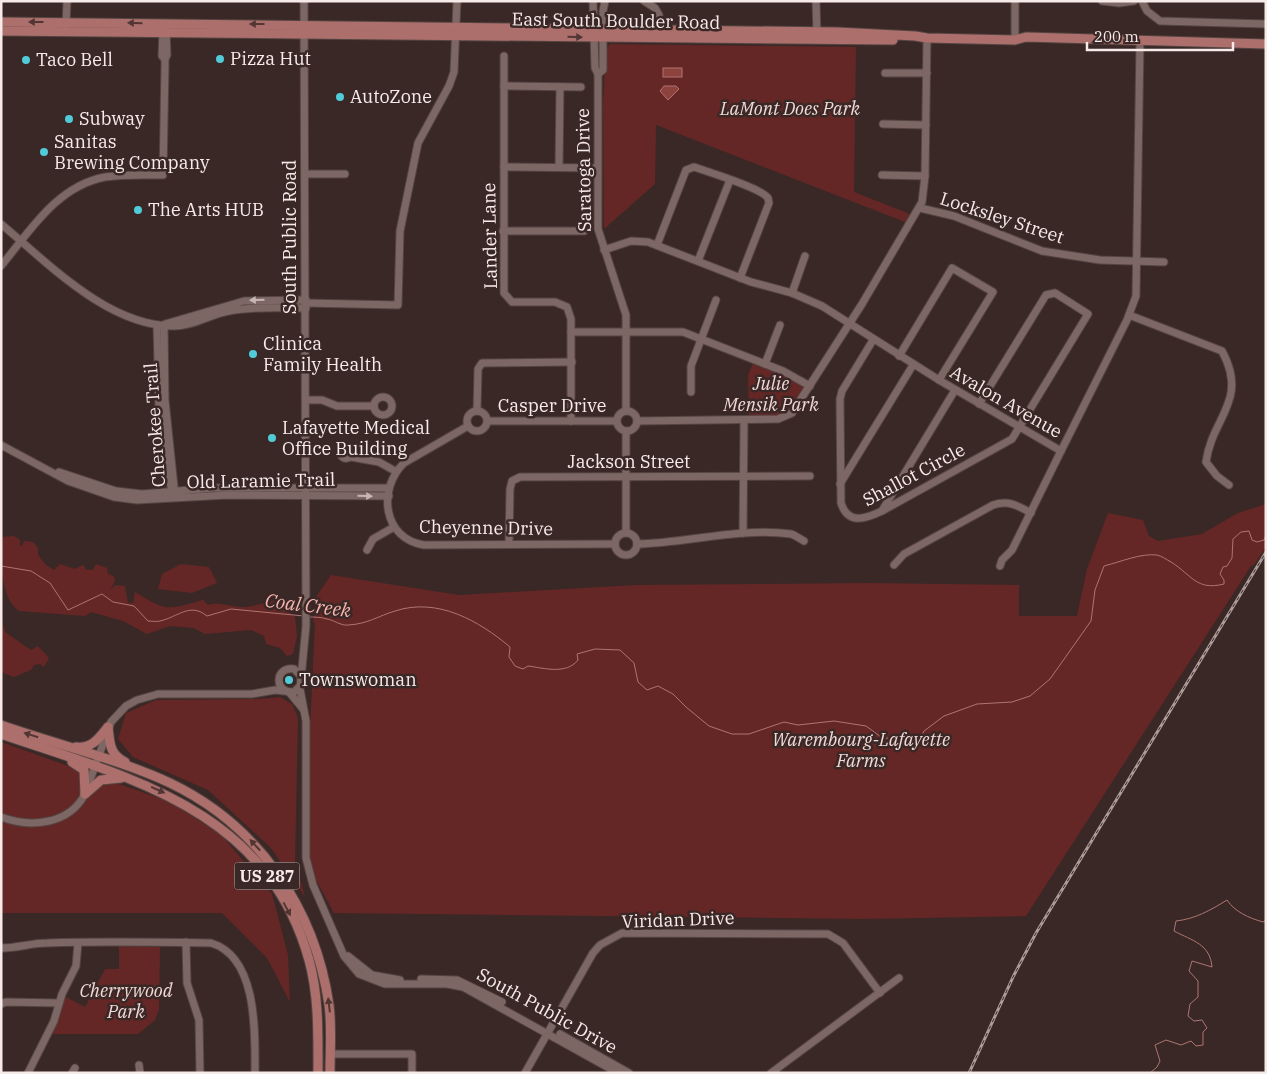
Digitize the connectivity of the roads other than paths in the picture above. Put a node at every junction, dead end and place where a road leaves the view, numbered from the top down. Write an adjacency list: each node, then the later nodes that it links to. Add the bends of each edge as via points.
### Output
1 (67, 1): 15 (street)
2 (304, 1): 16 (street, South Public Road)
3 (457, 1): 19 (street)
4 (593, 1): 20 (street)
5 (605, 1): 20 (street)
6 (644, 1): 12 (street)
7 (816, 1): 21 (street)
8 (1015, 1): 23 (street)
9 (1102, 1): 10 (street)
10 (1134, 1)
11 (1142, 1): 14 (street, via 1147,12 1160,20)
12 (659, 15)
13 (1, 22): 15 (main road, one-way to 13)
14 (1266, 24)
15 (66, 27): 17 (main road, East South Boulder Road); 18 (main road)
16 (304, 29): 17 (main road, East South Boulder Road); 19 (main road, East South Boulder Road); 37 (street, South Public Road)
17 (165, 30): 46 (street, via 162,56 165,59 163,175 120,175 86,183 59,200)
18 (1, 31)
19 (456, 32): 20 (main road, East South Boulder Road); 57 (street, via 456,57 449,86 418,143 400,231 398,305)
20 (598, 34): 21 (main road, East South Boulder Road); 36 (street, Saratoga Drive, via 595,68 598,74)
21 (816, 36): 22 (main road, East South Boulder Road)
22 (927, 38): 23 (main road, East South Boulder Road); 28 (street)
23 (1015, 40): 24 (main road, East South Boulder Road, via 1035,37)
24 (1140, 42): 25 (main road, East South Boulder Road); 50 (street, Avalon Avenue)
25 (1266, 44)
26 (504, 56): 29 (street, Lander Lane)
27 (885, 72): 28 (street)
28 (927, 73): 33 (street)
29 (504, 86): 30 (street); 34 (street, Lander Lane)
30 (560, 87): 31 (street); 35 (street)
31 (581, 87)
32 (883, 124): 33 (street)
33 (926, 125): 40 (street)
34 (504, 167): 35 (street); 44 (street, Lander Lane)
35 (560, 167): 36 (street)
36 (598, 168): 48 (street, Saratoga Drive, via 598,229)
37 (305, 174): 38 (street); 57 (street, South Public Road)
38 (345, 174)
39 (882, 175): 40 (street)
40 (925, 176): 42 (street)
41 (730, 180): 47 (street, via 694,167 686,170); 51 (street); 54 (street, via 765,194 769,203)
42 (920, 208): 50 (street, Locksley Street, via 958,217 1042,251 1093,259); 59 (street)
43 (1, 224): 46 (street)
44 (503, 231): 45 (street); 62 (street, Lander Lane, via 503,283 508,298 512,302 562,304 570,313)
45 (584, 231)
46 (22, 241): 53 (street); 60 (street, via 93,299 122,316)
47 (657, 245): 48 (street, Avalon Avenue, via 637,241); 51 (street, Avalon Avenue)
48 (604, 250): 63 (street, Saratoga Drive, via 624,306)
49 (805, 256): 55 (street)
50 (1137, 260): 52 (street, Locksley Street); 58 (street, Avalon Avenue, via 1136,296)
51 (698, 261): 54 (street, Avalon Avenue)
52 (1164, 262)
53 (1, 266)
54 (740, 278): 55 (street, Avalon Avenue)
55 (792, 293): 59 (street, Avalon Avenue)
56 (716, 300): 64 (street)
57 (306, 304): 60 (street, via 237,302); 74 (street, South Public Road)
58 (1130, 315): 88 (street, Avalon Avenue); 95 (street, via 1222,351 1233,385 1206,460 1207,466)
59 (849, 323): 65 (street, Avalon Avenue); 71 (street)
60 (161, 325): 98 (street, Cherokee Trail, via 159,408)
61 (780, 325): 68 (street)
62 (571, 332): 63 (street); 67 (street, Lander Lane)
63 (627, 332): 64 (street, via 683,332); 78 (street, Saratoga Drive)
64 (701, 338): 68 (street); 73 (street, via 691,366)
65 (873, 340): 66 (street, Avalon Avenue); 94 (street, Shallot Circle, via 840,399)
66 (899, 356): 69 (street, Avalon Avenue); 70 (street, via 952,268 993,292)
67 (572, 362): 77 (street, via 480,364); 80 (street, Lander Lane)
68 (765, 364): 71 (street)
69 (914, 365): 70 (street, Avalon Avenue); 94 (street)
70 (939, 380): 72 (street, Avalon Avenue)
71 (810, 386): 83 (street, via 792,413 778,420)
72 (955, 390): 75 (street, Avalon Avenue); 100 (street)
73 (691, 392)
74 (306, 400): 76 (street, via 331,402 337,406); 97 (street, South Public Road)
75 (979, 404): 85 (street, Avalon Avenue); 85 (street, Shallot Circle, via 1046,295 1055,293 1088,314)
76 (374, 406)
77 (478, 411): 79 (street, via 486,415); 84 (street, via 469,415)
78 (626, 411): 81 (street, via 618,415); 82 (street, via 633,413)
79 (488, 421): 80 (street, Casper Drive); 84 (street, via 479,431)
80 (571, 421): 81 (street, Casper Drive)
81 (616, 421): 86 (street, via 618,427)
82 (637, 421): 83 (street); 86 (street, via 634,429)
83 (744, 421): 92 (street)
84 (468, 426): 90 (street)
85 (1020, 428): 88 (street, Avalon Avenue); 100 (street, Shallot Circle, via 1012,440)
86 (626, 431): 91 (street)
87 (1, 445): 98 (street, Old Laramie Trail, via 68,481 114,497 137,500)
88 (1061, 451): 101 (street)
89 (351, 457): 90 (street, via 379,462)
90 (395, 471): 96 (street)
91 (626, 476): 92 (street, Jackson Street); 103 (street); 106 (street, Jackson Street, via 520,477 512,481)
92 (744, 476): 93 (street, Jackson Street); 104 (street)
93 (810, 476)
94 (840, 484): 100 (street, Shallot Circle, via 843,509 852,518 866,519)
95 (1229, 485)
96 (389, 488): 97 (street, Old Laramie Trail); 99 (street)
97 (305, 490): 98 (street, Old Laramie Trail); 99 (street, Old Laramie Trail, one-way to 99); 112 (street, South Public Road, via 306,626)
98 (174, 494)
99 (389, 496): 102 (street, Cheyenne Drive, via 389,514)
100 (882, 510)
101 (1031, 513): 110 (street, via 1003,501 904,554); 111 (street)
102 (394, 527): 106 (street, Cheyenne Drive, via 404,539 424,545); 109 (street, via 373,540)
103 (626, 533): 107 (street, via 618,536); 108 (street, via 633,535)
104 (743, 533): 105 (street, via 792,534); 108 (street)
105 (804, 542)
106 (509, 543): 107 (street, Cheyenne Drive)
107 (615, 544): 108 (street, via 617,550 625,555 633,552)
108 (637, 544)
109 (367, 550)
110 (894, 565)
111 (1000, 566)
112 (303, 653): 113 (street); 114 (street, South Public Road)
113 (290, 669): 114 (street); 115 (street, via 283,671)
114 (301, 676): 116 (street)
115 (278, 679): 117 (street); 118 (street, via 269,686)
116 (301, 685): 117 (street, via 296,690); 119 (street, South Public Drive)
117 (286, 691): 118 (street); 119 (street)
118 (244, 694): 121 (street, via 146,696 126,706)
119 (304, 709): 137 (street, South Public Drive, via 307,866 350,965 371,980 391,984 459,986)
120 (1, 725): 123 (main road, US 287, one-way to 120)
121 (108, 727): 123 (main road, via 90,746); 125 (street); 126 (main road, via 110,750 116,757)
122 (1, 734): 124 (main road, US 287)
123 (60, 744): 125 (main road, US 287)
124 (45, 748): 125 (main road, US 287); 128 (main road, via 81,767 85,774)
125 (97, 761): 126 (main road, US 287); 127 (main road, US 287); 128 (street)
126 (152, 776): 138 (main road, US 287, one-way to 126, via 330,1007 318,954 305,919 286,885 256,846 232,823 185,791)
127 (130, 779): 128 (main road, via 112,777 101,780); 142 (main road, US 287, one-way to 142, via 168,794 216,824 254,859 277,891 309,961 317,1022)
128 (85, 794): 129 (street, via 70,811 55,820 35,824)
129 (1, 817)
130 (186, 942): 131 (street); 140 (street, via 187,983 199,1020); 141 (street, via 219,945 236,960 253,1004)
131 (78, 943): 132 (street); 135 (street, via 76,966)
132 (1, 948)
133 (899, 978): 134 (street)
134 (880, 993): 137 (street, Viridan Drive, via 843,943 828,934 622,933 592,953); 148 (street)
135 (59, 1003): 136 (street); 139 (street, via 54,1021)
136 (1, 1004)
137 (549, 1031): 145 (street, Viridan Drive); 146 (street, South Public Drive); 147 (street, South Public Drive)
138 (330, 1054): 143 (main road, US 287); 144 (street, via 412,1054)
139 (28, 1073)
140 (200, 1073)
141 (255, 1073)
142 (318, 1073)
143 (330, 1073)
144 (412, 1073)
145 (525, 1073)
146 (618, 1073)
147 (629, 1073)
148 (771, 1073)

